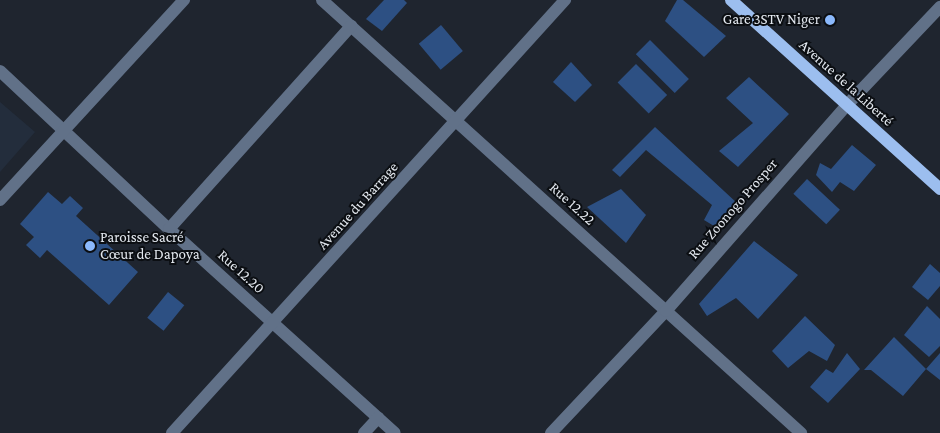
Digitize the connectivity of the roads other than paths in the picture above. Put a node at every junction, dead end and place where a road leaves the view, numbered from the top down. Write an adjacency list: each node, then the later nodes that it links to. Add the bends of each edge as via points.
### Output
1 (184, 0): 10 (street)
2 (322, 0): 6 (street, Rue 12.22)
3 (565, 0): 9 (street, Avenue du Barrage)
4 (731, 0): 8 (main road, Avenue de la Liberté)
5 (940, 8): 8 (street, Rue Zoonogo Prosper)
6 (351, 26): 9 (street, Rue 12.22); 13 (street)
7 (0, 71): 10 (street, Rue 12.20)
8 (846, 106): 11 (main road, Avenue de la Liberté); 14 (street, Rue Zoonogo Prosper)
9 (457, 122): 14 (street, Rue 12.22); 15 (street, Avenue du Barrage)
10 (65, 130): 12 (street); 13 (street, Rue 12.20)
11 (940, 189)
12 (0, 200)
13 (169, 229): 15 (street, Rue 12.20)
14 (666, 311): 20 (street, Rue Zoonogo Prosper); 21 (street, Rue 12.22)
15 (274, 322): 16 (street, Rue 12.20); 17 (street, Avenue du Barrage)
16 (378, 418): 18 (street); 19 (street, Rue 12.20)
17 (172, 433)
18 (364, 433)
19 (395, 433)
20 (551, 433)
21 (801, 433)

